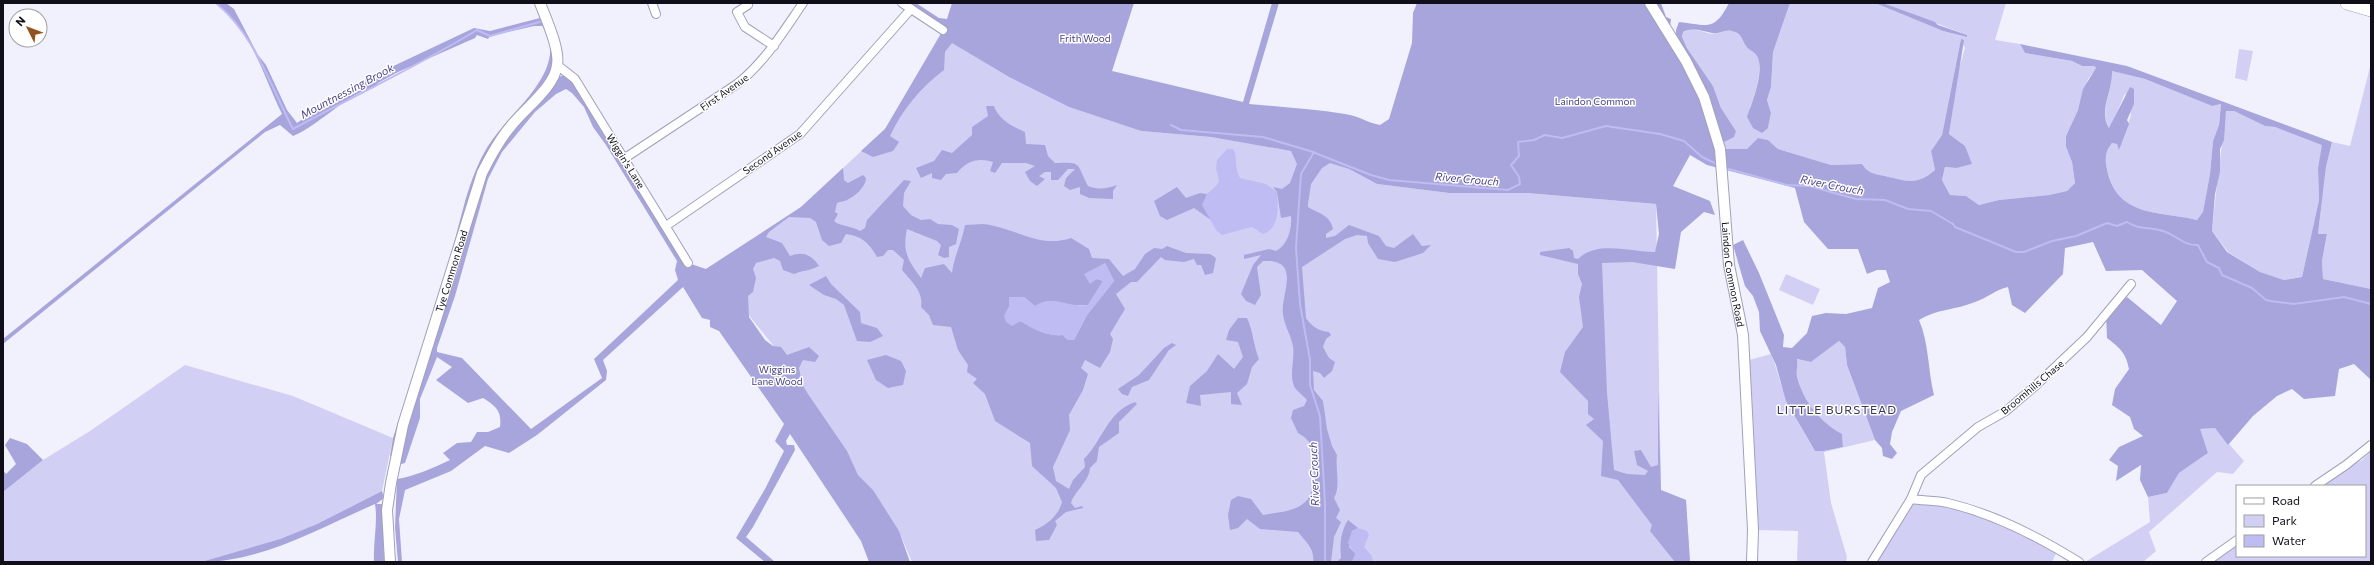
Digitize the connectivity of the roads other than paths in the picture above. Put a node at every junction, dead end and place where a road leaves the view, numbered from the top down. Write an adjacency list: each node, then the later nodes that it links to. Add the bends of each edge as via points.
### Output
1 (540, 3): 13 (street, via 554,43)
2 (652, 3): 10 (street)
3 (803, 3): 12 (street, First Avenue)
4 (902, 3): 8 (street)
5 (1650, 3): 23 (street, Laindon Common Road, via 1686,61 1704,97 1720,149 1729,265 1743,335 1753,530)
6 (2348, 3): 9 (main road)
7 (748, 5): 12 (street, via 737,12 745,27)
8 (911, 9): 11 (street); 15 (street, Second Avenue, via 800,134)
9 (2371, 10)
10 (656, 14)
11 (944, 30)
12 (774, 46): 14 (street, First Avenue, via 753,72)
13 (557, 65): 14 (street, Wiggin's Lane, via 575,79); 22 (street, Tye Common Road, via 544,90 500,140 482,173 403,425 387,510)
14 (625, 158): 15 (street, Wiggin's Lane)
15 (666, 226): 16 (street, Wiggin's Lane)
16 (688, 263)
17 (2131, 284): 20 (street, Broomhills Chase, via 2087,337 2034,387 2006,411 1978,427 1921,475)
18 (2371, 445): 19 (street)
19 (2316, 485)
20 (1911, 499): 24 (street, Broomhills Chase); 25 (street, via 1948,503 1990,516)
21 (2236, 541): 26 (street)
22 (390, 562)
23 (1752, 562)
24 (1872, 562)
25 (2079, 562)
26 (2206, 562)

